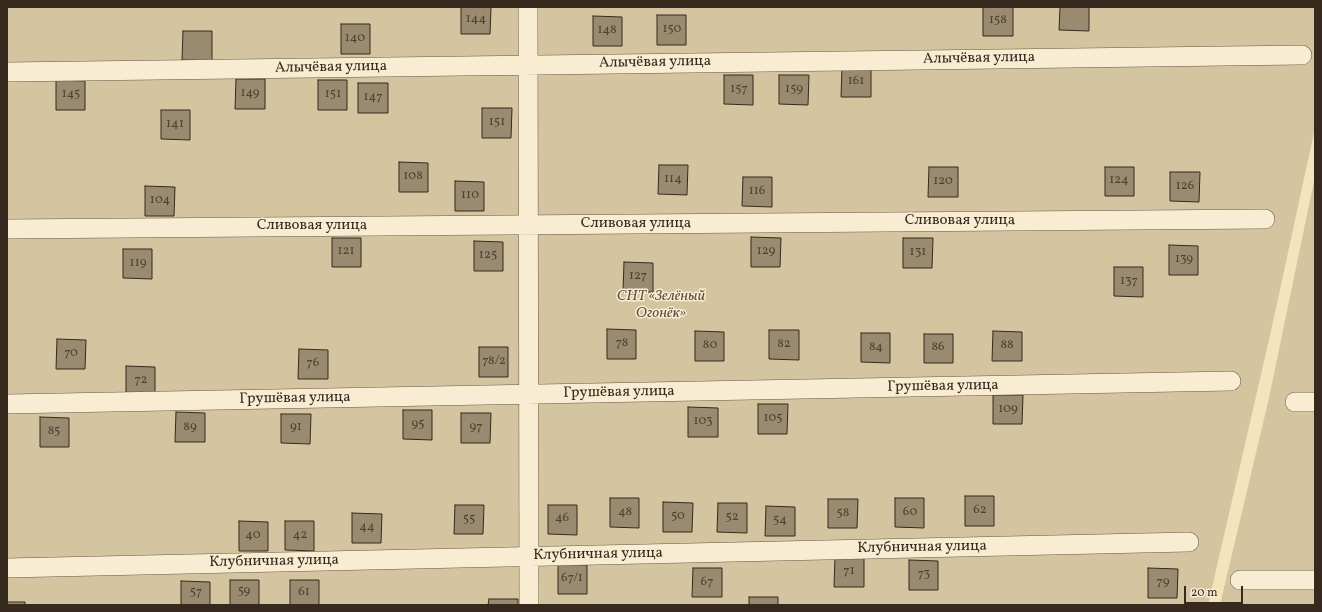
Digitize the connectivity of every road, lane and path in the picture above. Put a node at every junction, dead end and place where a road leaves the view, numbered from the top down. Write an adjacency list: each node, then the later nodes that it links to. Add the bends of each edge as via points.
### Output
1 (528, 7): 3 (street)
2 (1302, 55): 3 (street, Алычёвая улица)
3 (528, 65): 4 (street, Алычёвая улица); 6 (street)
4 (7, 72)
5 (1266, 219): 6 (street, Сливовая улица)
6 (528, 224): 7 (street, Сливовая улица); 9 (street)
7 (7, 228)
8 (1231, 381): 9 (street, Грушёвая улица)
9 (528, 395): 12 (street, Грушёвая улица); 14 (street)
10 (1295, 402): 11 (street)
11 (1315, 402)
12 (7, 404)
13 (1188, 542): 14 (street, Клубничная улица)
14 (529, 556): 15 (street, Клубничная улица); 18 (street)
15 (7, 568)
16 (1240, 580): 17 (street)
17 (1315, 580)
18 (529, 605)

